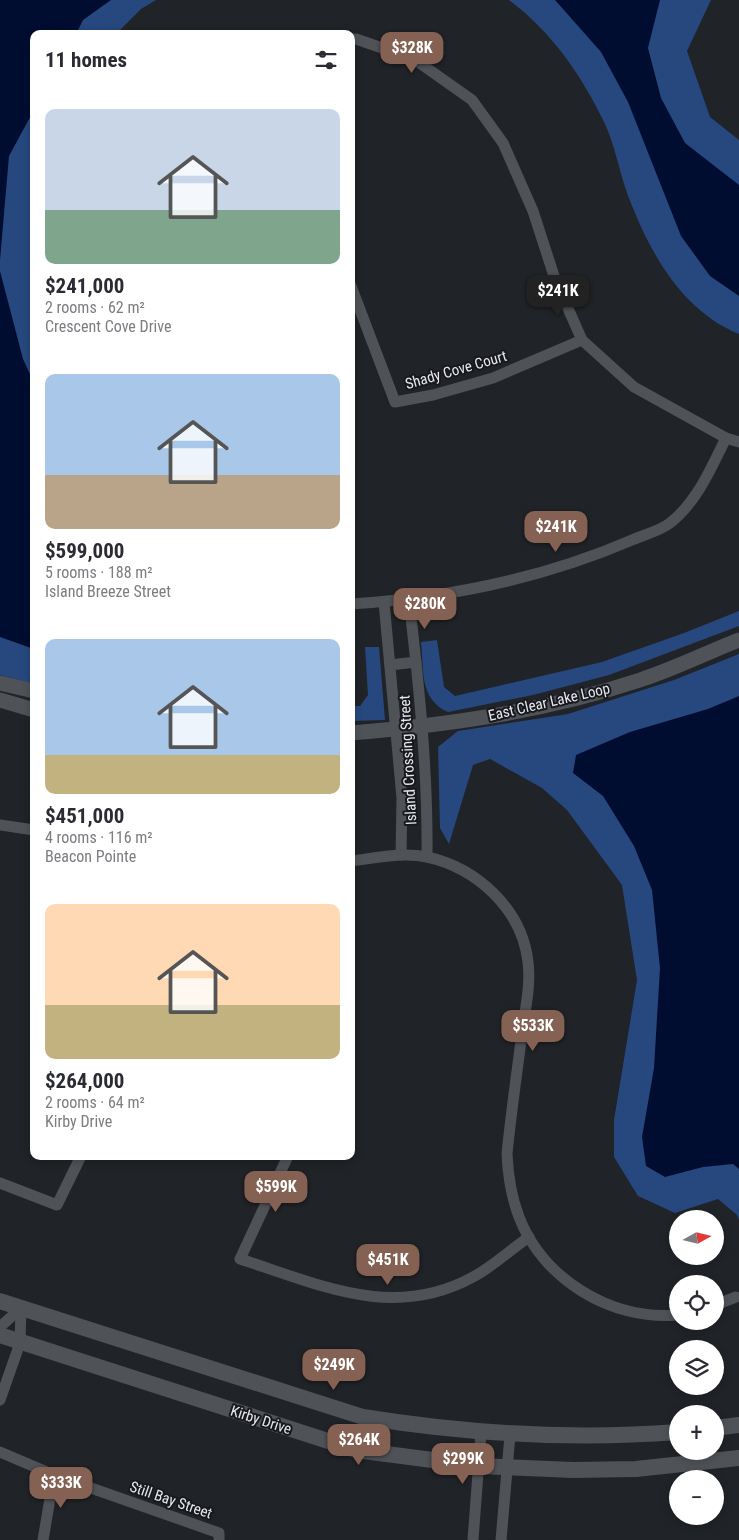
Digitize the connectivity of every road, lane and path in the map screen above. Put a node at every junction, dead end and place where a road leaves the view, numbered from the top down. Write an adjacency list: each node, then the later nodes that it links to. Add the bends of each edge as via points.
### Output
1 (355, 39): 3 (street, via 414,59 472,100 503,143 533,211 555,278)
2 (355, 297): 3 (street, Shady Cove Court, via 395,402 493,378)
3 (582, 340): 4 (street, via 634,387)
4 (726, 438): 5 (street); 6 (street, via 701,487 669,524 604,552 502,582)
5 (739, 442)
6 (409, 600): 7 (street); 10 (street, Island Crossing Street)
7 (384, 602): 8 (street); 11 (street, Island Crossing Street)
8 (355, 604)
9 (739, 640): 16 (street, East Clear Lake Loop, via 640,680 580,697)
10 (416, 662): 11 (street); 16 (street, Island Crossing Street)
11 (390, 665): 17 (street, Island Crossing Street)
12 (0, 682): 13 (street)
13 (30, 690)
14 (0, 700): 15 (street)
15 (30, 709)
16 (424, 727): 17 (street, East Clear Lake Loop); 22 (street, Island Crossing Street)
17 (396, 729): 18 (street, East Clear Lake Loop); 21 (street, Island Crossing Street, via 402,798)
18 (355, 733)
19 (0, 825): 20 (street)
20 (30, 829)
21 (401, 855): 22 (street); 23 (street)
22 (427, 857): 27 (street, via 466,872 496,894 517,925 525,945 529,981 507,1154 512,1198)
23 (355, 861)
24 (79, 1160): 26 (street, via 57,1205)
25 (286, 1160): 27 (street, via 240,1259 342,1292 383,1299 406,1298 429,1295 474,1277)
26 (0, 1183)
27 (529, 1237): 32 (street, via 563,1278 589,1296 623,1310)
28 (736, 1297): 30 (street)
29 (0, 1301): 31 (main road)
30 (724, 1302)
31 (21, 1308): 33 (street); 35 (street); 40 (main road, via 363,1417)
32 (669, 1315)
33 (0, 1326)
34 (0, 1335): 35 (main road, Kirby Drive)
35 (20, 1343): 36 (street); 44 (main road, Kirby Drive, via 356,1450)
36 (0, 1400)
37 (739, 1425): 38 (main road)
38 (724, 1427)
39 (669, 1432): 41 (main road, via 573,1437)
40 (481, 1433): 41 (main road); 44 (street)
41 (510, 1435): 45 (street)
42 (0, 1452): 46 (street, Still Bay Street)
43 (739, 1458): 45 (main road, Kirby Drive, via 636,1469)
44 (478, 1466): 45 (main road, Kirby Drive); 49 (street)
45 (507, 1468): 50 (street)
46 (54, 1475): 47 (street, Still Bay Street); 48 (street)
47 (219, 1536)
48 (43, 1540)
49 (473, 1540)
50 (501, 1540)

